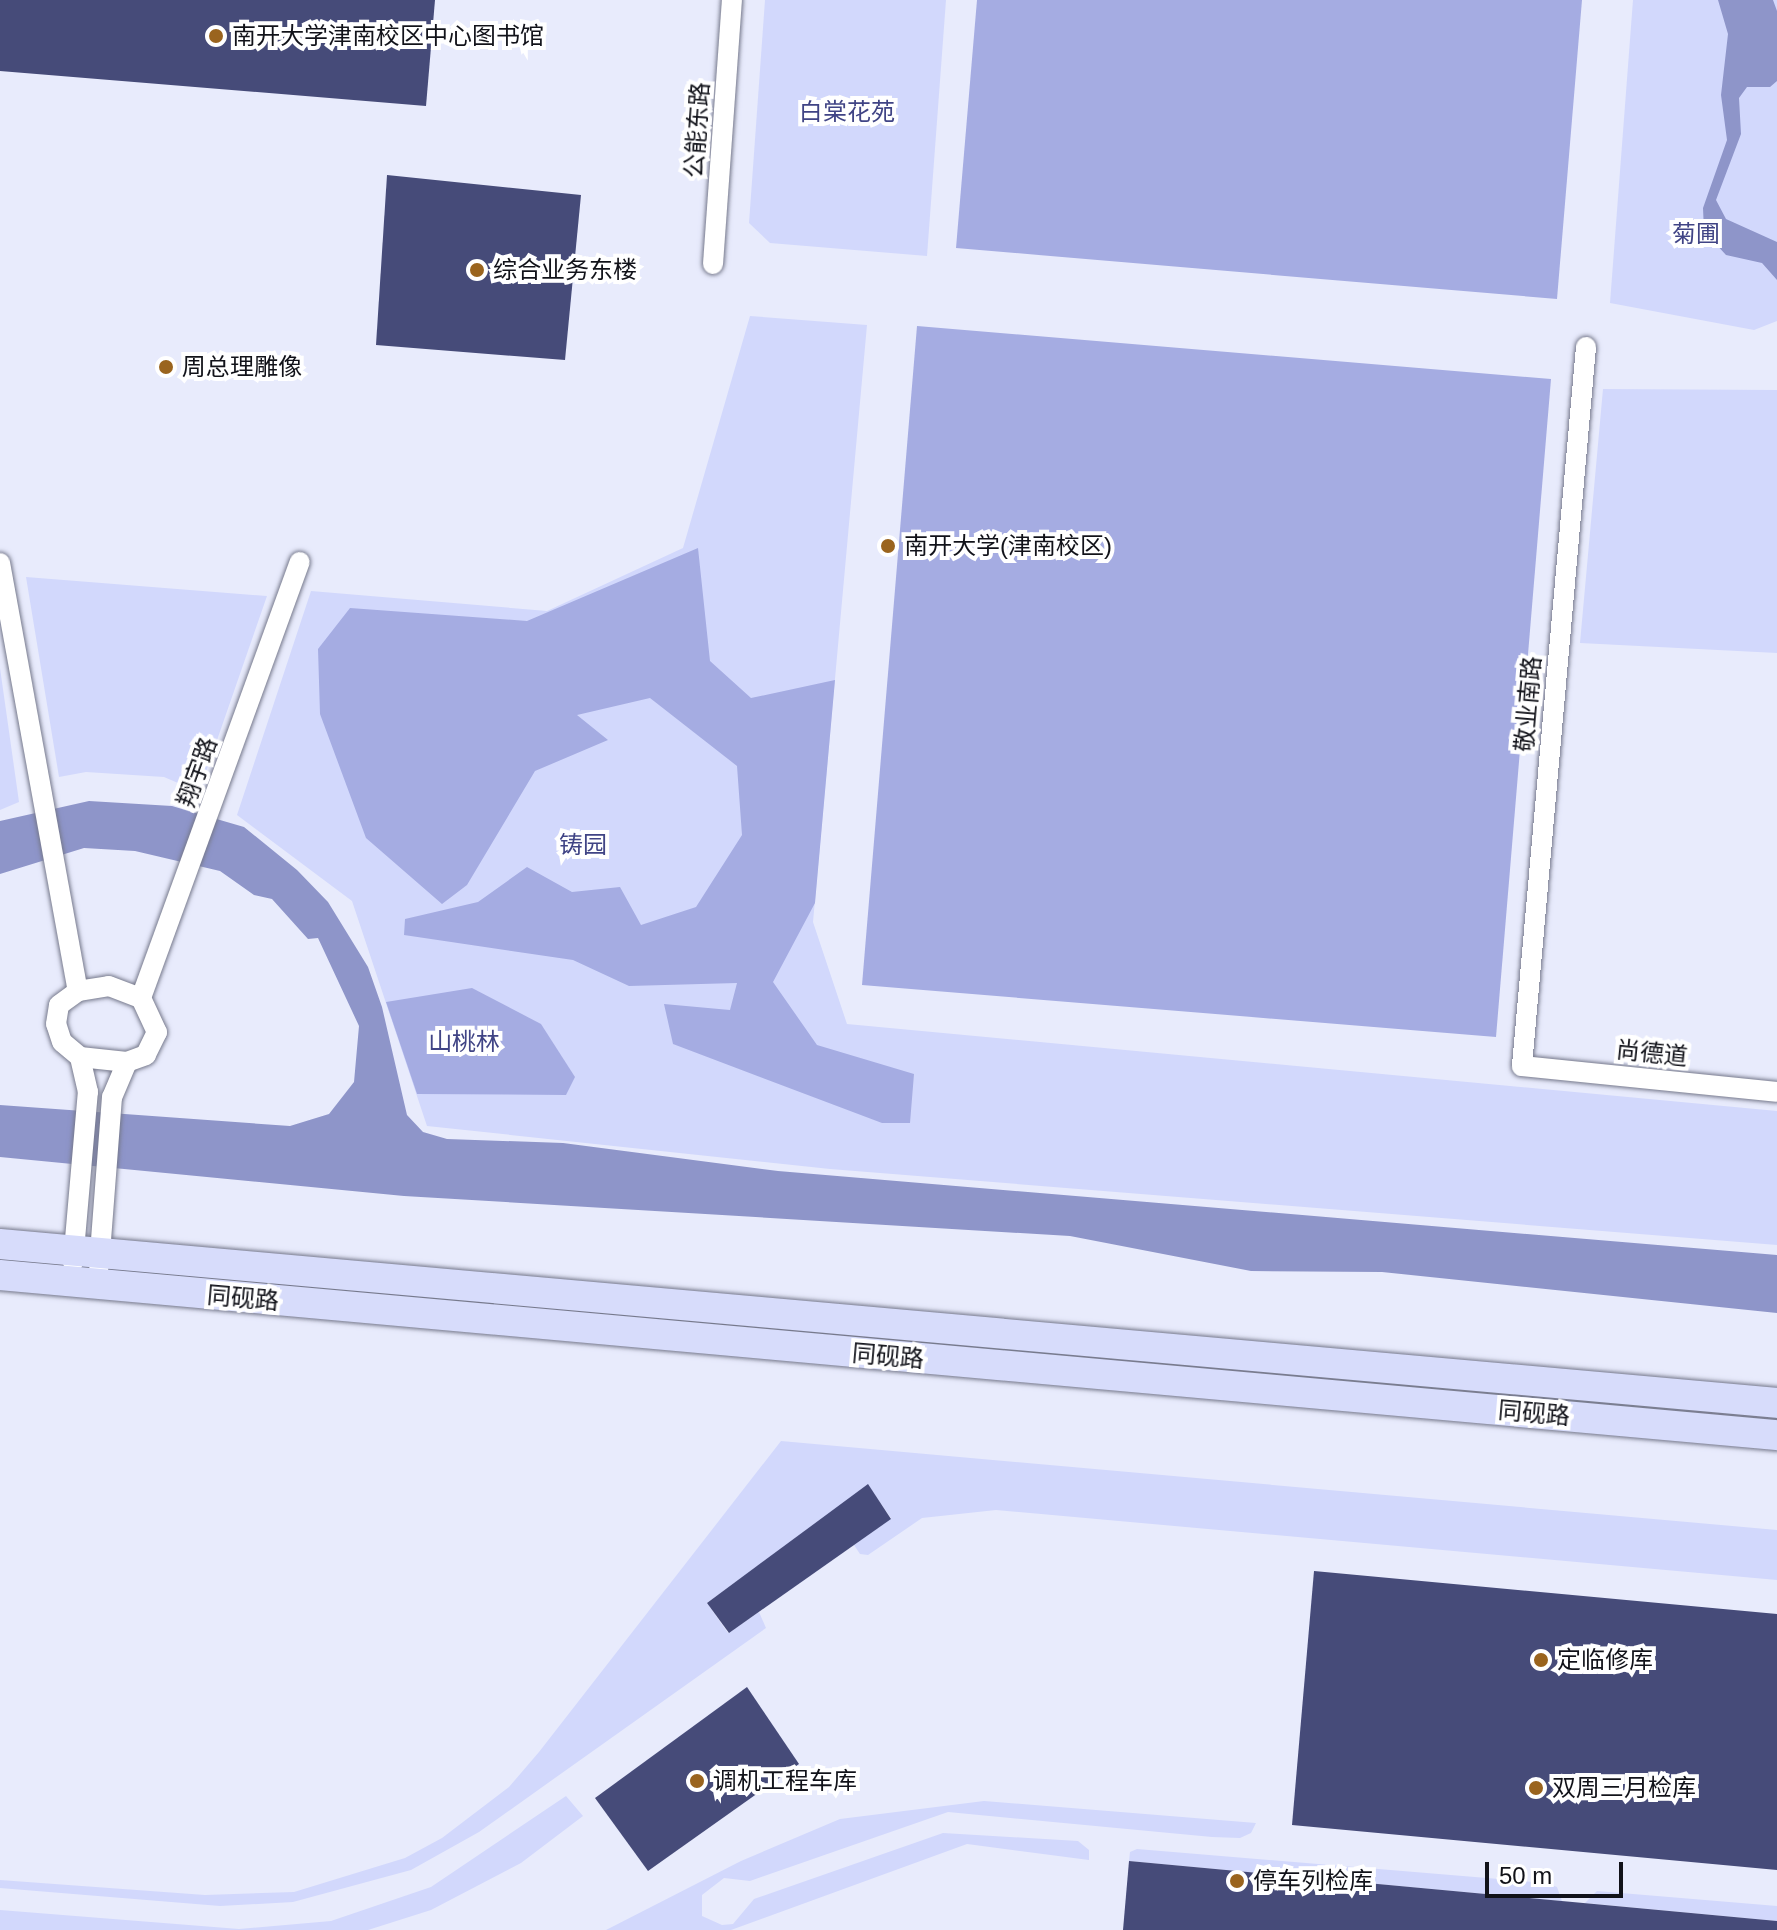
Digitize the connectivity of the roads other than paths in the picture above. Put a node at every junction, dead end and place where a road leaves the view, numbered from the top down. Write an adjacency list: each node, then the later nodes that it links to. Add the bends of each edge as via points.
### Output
1 (732, 0): 2 (street, 公能东路)
2 (713, 264)
3 (1586, 347): 10 (street, 敬业南路)
4 (300, 562): 7 (street, 翔宇路)
5 (0, 563): 6 (street)
6 (78, 991): 7 (street, via 109,986); 8 (street, via 59,1005 56,1024 62,1042)
7 (141, 998): 9 (street, via 153,1017 155,1044)
8 (80, 1057): 9 (street); 13 (street, via 88,1092 81,1174)
9 (127, 1062): 13 (street, via 112,1097 106,1177)
10 (1522, 1066): 11 (street, 尚德道)
11 (1777, 1092)
12 (0, 1244): 13 (main road, 同砚路)
13 (87, 1253): 15 (street); 16 (main road, 同砚路)
14 (0, 1275): 15 (main road, 同砚路)
15 (84, 1284): 17 (main road, 同砚路)
16 (1777, 1403)
17 (1777, 1435)

